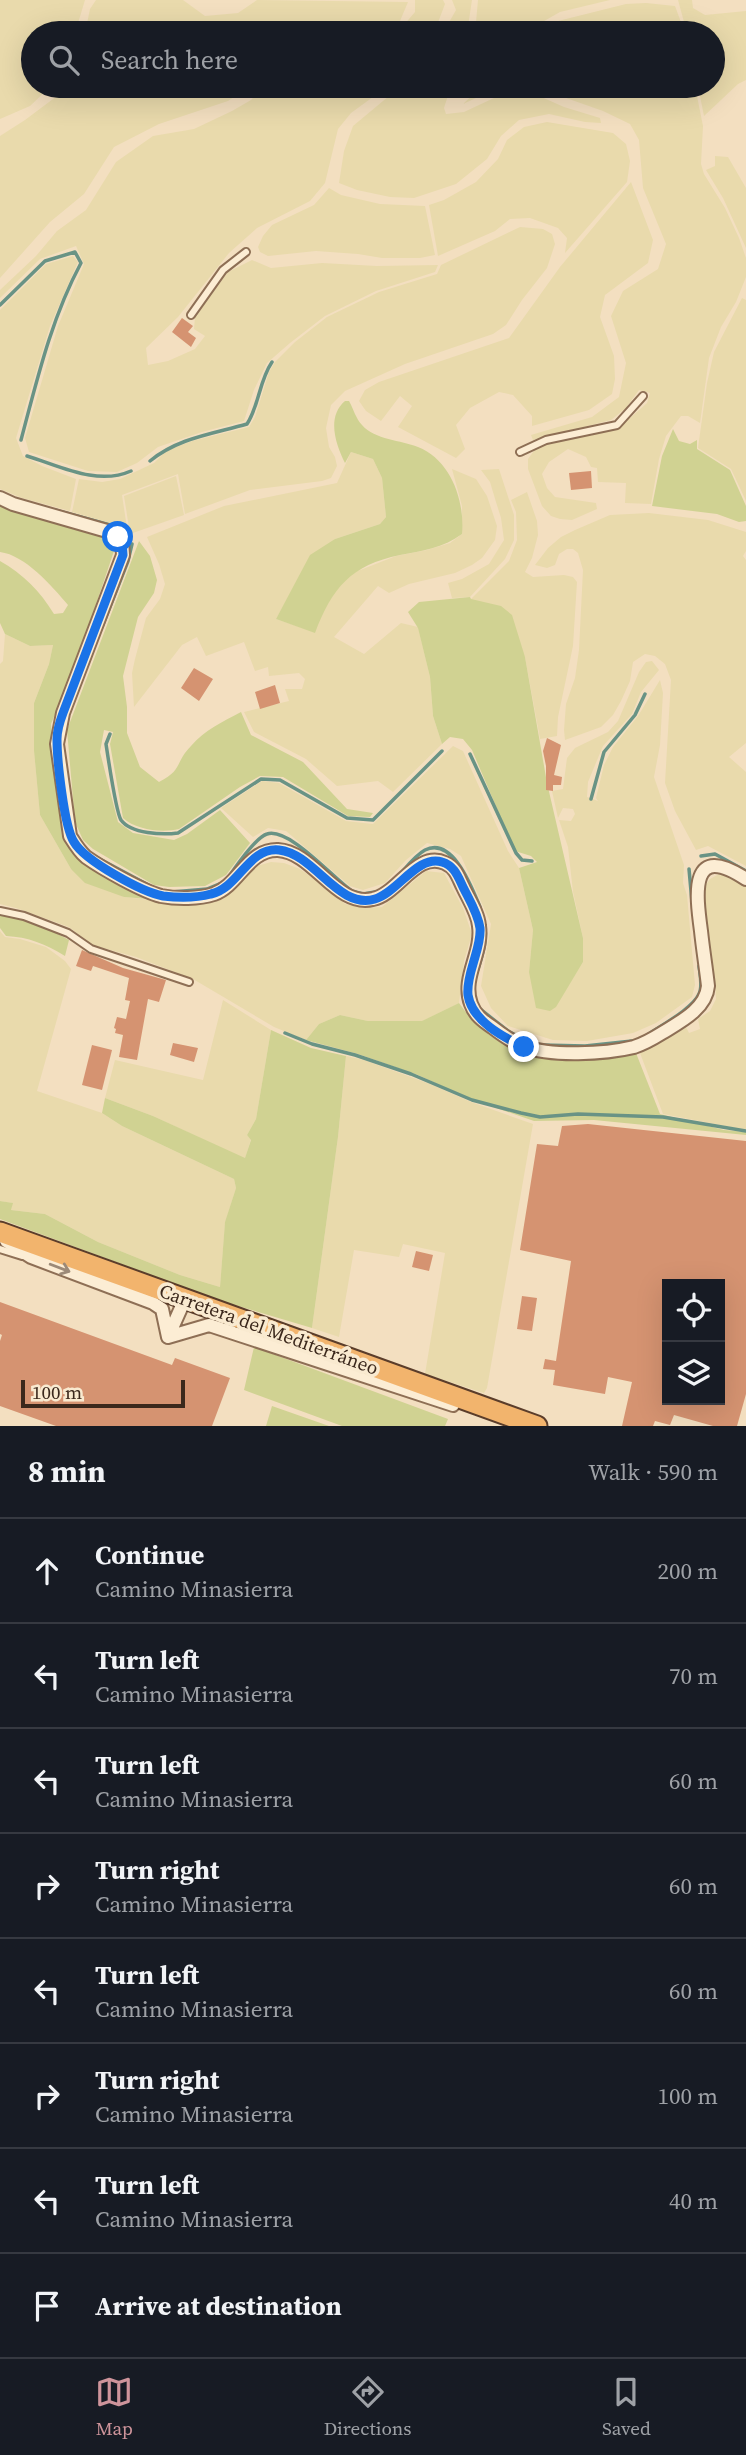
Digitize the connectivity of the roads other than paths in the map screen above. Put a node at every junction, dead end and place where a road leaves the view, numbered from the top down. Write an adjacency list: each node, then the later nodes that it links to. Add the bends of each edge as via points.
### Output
1 (246, 252): 2 (lane, via 223,270)
2 (191, 315)
3 (643, 396): 4 (lane, via 617,425 546,440)
4 (520, 452)
5 (0, 498): 6 (street, via 114,533 122,541 123,555 57,735 70,836 87,857 118,876 161,896 214,894 257,856 286,851 346,894 366,900 384,895 425,863 442,862 455,869 480,925 468,983 473,1009 480,1019 516,1043 558,1052 632,1047 700,1007 708,986 696,894 700,876 716,866)
6 (746, 879)
7 (0, 911): 8 (lane, via 24,916 68,933 91,948)
8 (189, 982)
9 (0, 1234): 11 (street); 12 (highway, Carretera del Mediterráneo)
10 (0, 1249): 11 (lane)
11 (31, 1257): 13 (street, one-way to 13, via 153,1303 162,1309)
12 (185, 1299): 13 (street); 14 (highway, Carretera del Mediterráneo)
13 (168, 1337): 14 (street, via 209,1325 484,1415)
14 (510, 1417): 15 (highway, Carretera del Mediterráneo)
15 (537, 1426)

